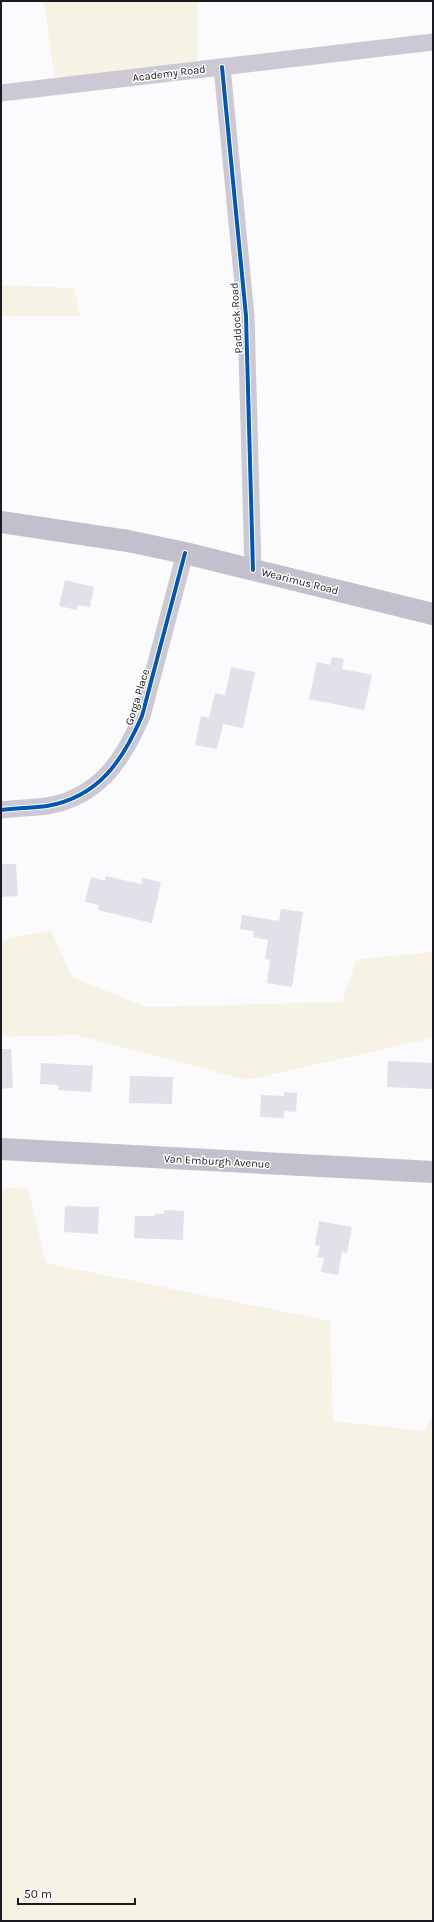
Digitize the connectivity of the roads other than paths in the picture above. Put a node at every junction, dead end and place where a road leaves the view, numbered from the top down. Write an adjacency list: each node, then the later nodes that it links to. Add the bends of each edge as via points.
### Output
1 (433, 42): 2 (street, Academy Road)
2 (222, 67): 3 (street, Academy Road); 6 (street, Paddock Road, via 246,316)
3 (1, 93)
4 (1, 522): 5 (street, Wearimus Road, via 128,541)
5 (185, 553): 6 (street, Wearimus Road); 8 (street, Gorga Place, via 142,716 121,758 105,778 90,790 70,799 48,806)
6 (253, 570): 7 (street, Wearimus Road)
7 (433, 614)
8 (1, 810)
9 (1, 1149): 10 (street, Van Emburgh Avenue)
10 (433, 1172)

